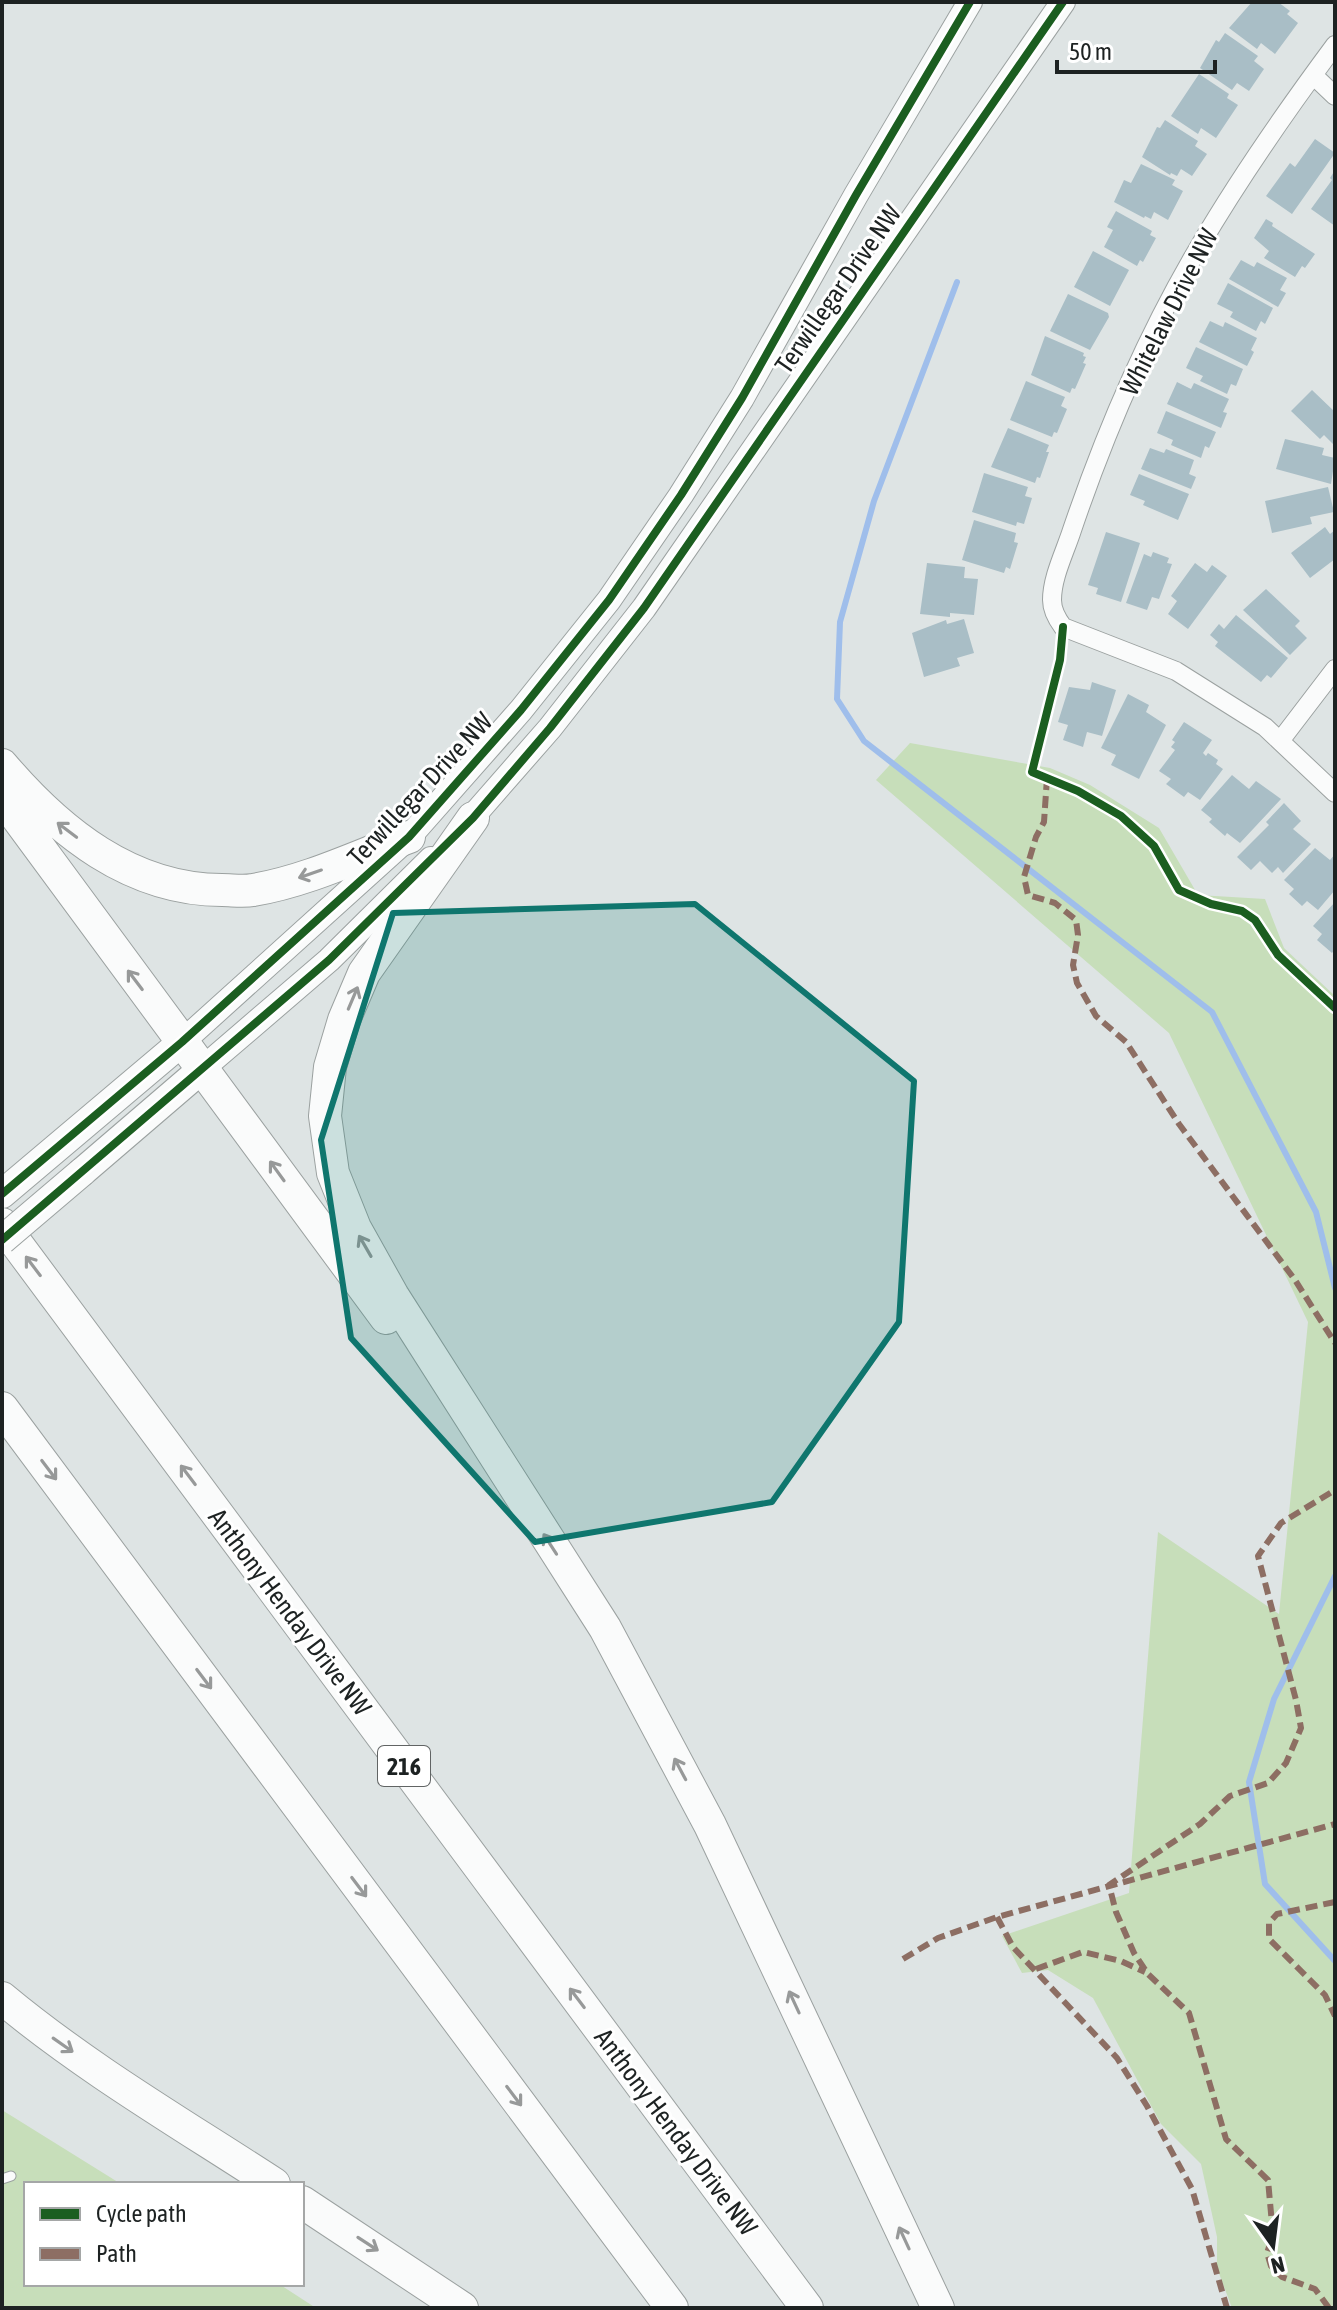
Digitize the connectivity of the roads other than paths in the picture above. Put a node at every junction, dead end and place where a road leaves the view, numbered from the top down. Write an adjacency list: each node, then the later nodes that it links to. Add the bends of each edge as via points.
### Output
1 (970, 2): 12 (main road, Terwillegar Drive NW, via 681,495 599,612)
2 (1063, 2): 11 (main road, Terwillegar Drive NW, via 644,608)
3 (1335, 45): 4 (street, Whitelaw Drive NW)
4 (1313, 75): 5 (street); 7 (street, Whitelaw Drive NW, via 1197,250 1141,359 1085,490 1052,604 1063,627 1176,671)
5 (1335, 96)
6 (1335, 669): 7 (street)
7 (1280, 741): 9 (street)
8 (2, 765): 12 (highway, one-way to 8, via 251,891 166,885 110,859 63,828)
9 (1335, 793)
10 (2, 797): 13 (highway, one-way to 10)
11 (473, 818): 14 (main road, Terwillegar Drive NW, via 329,960); 19 (highway, one-way to 11, via 355,1228 333,1173 325,1116 330,1067 364,973)
12 (409, 837): 13 (main road, Terwillegar Drive NW)
13 (182, 1042): 14 (highway); 15 (main road, Terwillegar Drive NW)
14 (202, 1069): 17 (main road, Terwillegar Drive NW, bridge); 19 (highway, one-way to 14)
15 (2, 1194)
16 (2, 1224): 25 (highway, Anthony Henday Drive NW / 216, one-way to 16)
17 (2, 1240)
18 (2, 1408): 24 (highway, one-way to 24)
19 (523, 1504): 26 (highway, one-way to 19, via 710,1825 605,1628)
20 (2, 1998): 21 (highway, one-way to 21, via 40,2030)
21 (271, 2182)
22 (304, 2203): 23 (highway, one-way to 23)
23 (462, 2308)
24 (672, 2308)
25 (807, 2308)
26 (938, 2308)

